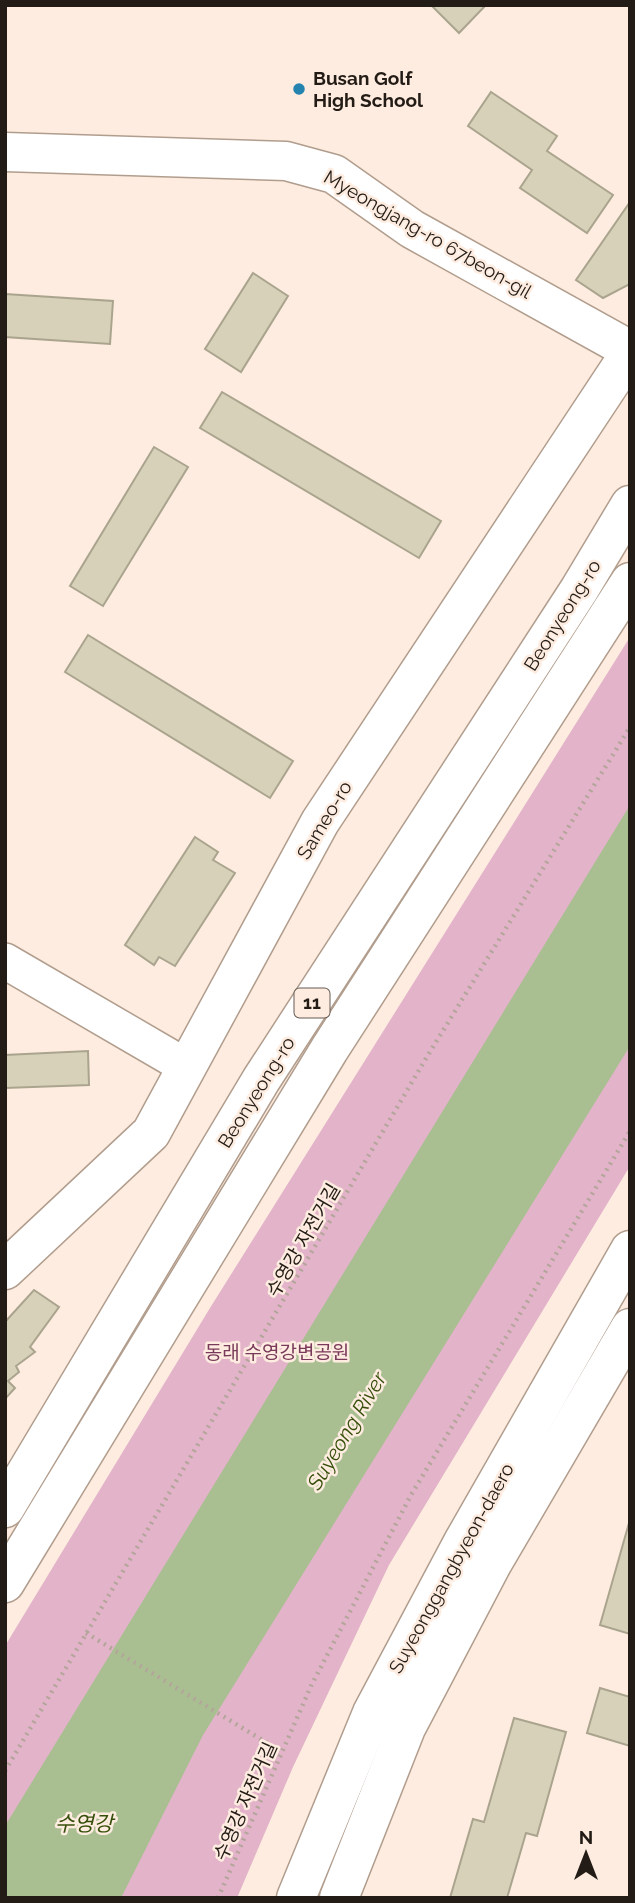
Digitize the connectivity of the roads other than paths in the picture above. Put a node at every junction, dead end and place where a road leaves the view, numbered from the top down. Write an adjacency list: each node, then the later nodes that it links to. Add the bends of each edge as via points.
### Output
1 (5, 152): 2 (main road, Myeongjang-ro 67beon-gil, via 286,161 334,174 412,229)
2 (630, 352): 6 (main road, Sameo-ro, via 320,822)
3 (630, 505): 10 (main road, Beonyeong-ro / 11, via 261,1080)
4 (630, 582): 11 (main road, Beonyeong-ro / 11, via 328,1050)
5 (5, 961): 6 (lane)
6 (187, 1067): 8 (main road, Sameo-ro, via 151,1133)
7 (630, 1250): 12 (main road, Suyeonggangbyeon-daero, via 372,1713)
8 (5, 1270)
9 (630, 1328): 13 (main road, Suyeonggangbyeon-daero, via 492,1564 407,1728)
10 (5, 1508)
11 (5, 1583)
12 (296, 1898)
13 (339, 1898)

